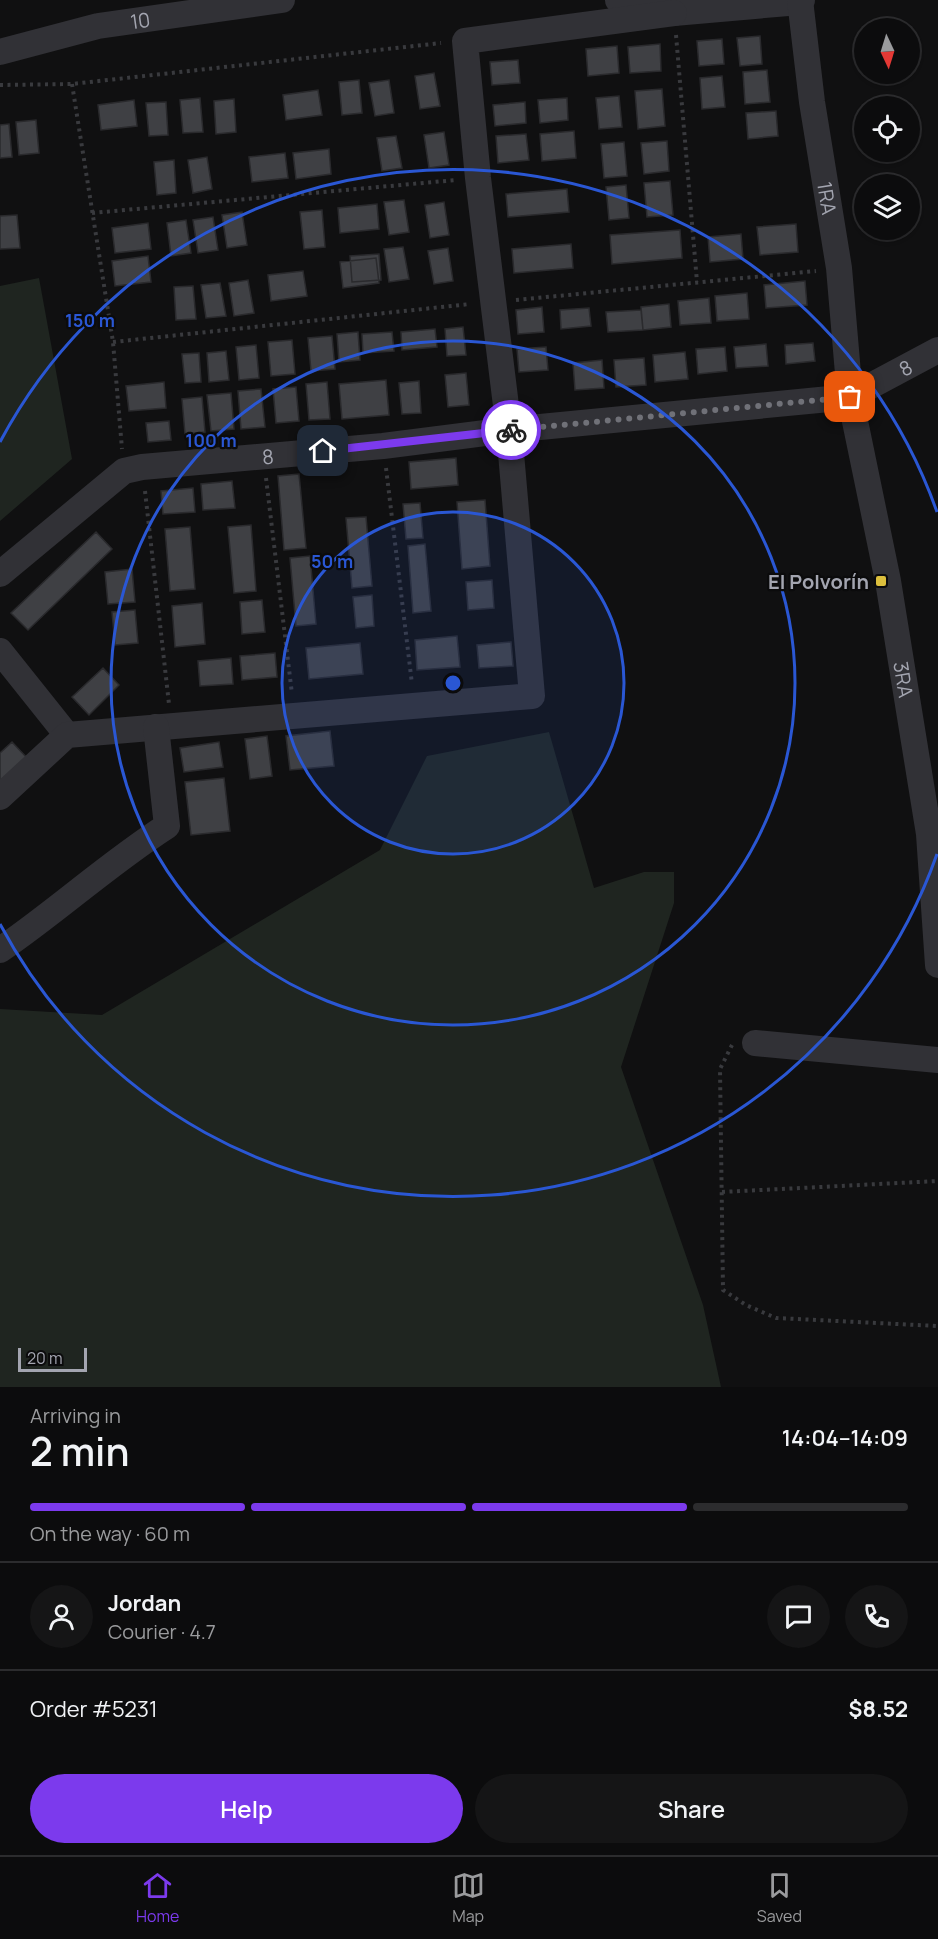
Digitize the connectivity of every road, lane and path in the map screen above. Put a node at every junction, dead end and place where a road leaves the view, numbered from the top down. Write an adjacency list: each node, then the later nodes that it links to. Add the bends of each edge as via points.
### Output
1 (282, 0): 6 (street, 10, via 98,26)
2 (618, 0): 4 (street)
3 (801, 1): 4 (street); 13 (street, 1RA, via 812,102 839,268)
4 (674, 13): 5 (street); 11 (path)
5 (465, 40): 7 (path); 9 (street)
6 (0, 52)
7 (72, 84): 8 (path); 10 (path)
8 (0, 85)
9 (478, 178): 10 (path); 14 (street)
10 (92, 213): 17 (path)
11 (697, 282)
12 (938, 350): 13 (street, 8)
13 (850, 397): 14 (street, 8); 25 (street, 3RA)
14 (509, 430): 15 (street, 8); 20 (street, via 532,696)
15 (383, 446): 16 (street, 8); 20 (path)
16 (263, 456): 17 (street, 8); 21 (path)
17 (133, 469): 18 (street); 22 (path)
18 (0, 574)
19 (0, 651): 23 (street)
20 (415, 706): 21 (street)
21 (294, 716): 22 (street)
22 (164, 727): 23 (street); 26 (street, via 166,826)
23 (67, 735): 24 (street)
24 (0, 797)
25 (933, 832): 27 (street, 3RA)
26 (0, 950)
27 (938, 965)
28 (755, 1043): 29 (street); 31 (path, via 731,1045 720,1069)
29 (938, 1060)
30 (938, 1181): 31 (path)
31 (722, 1192): 32 (path, via 723,1290 746,1305 776,1318)
32 (938, 1326)

